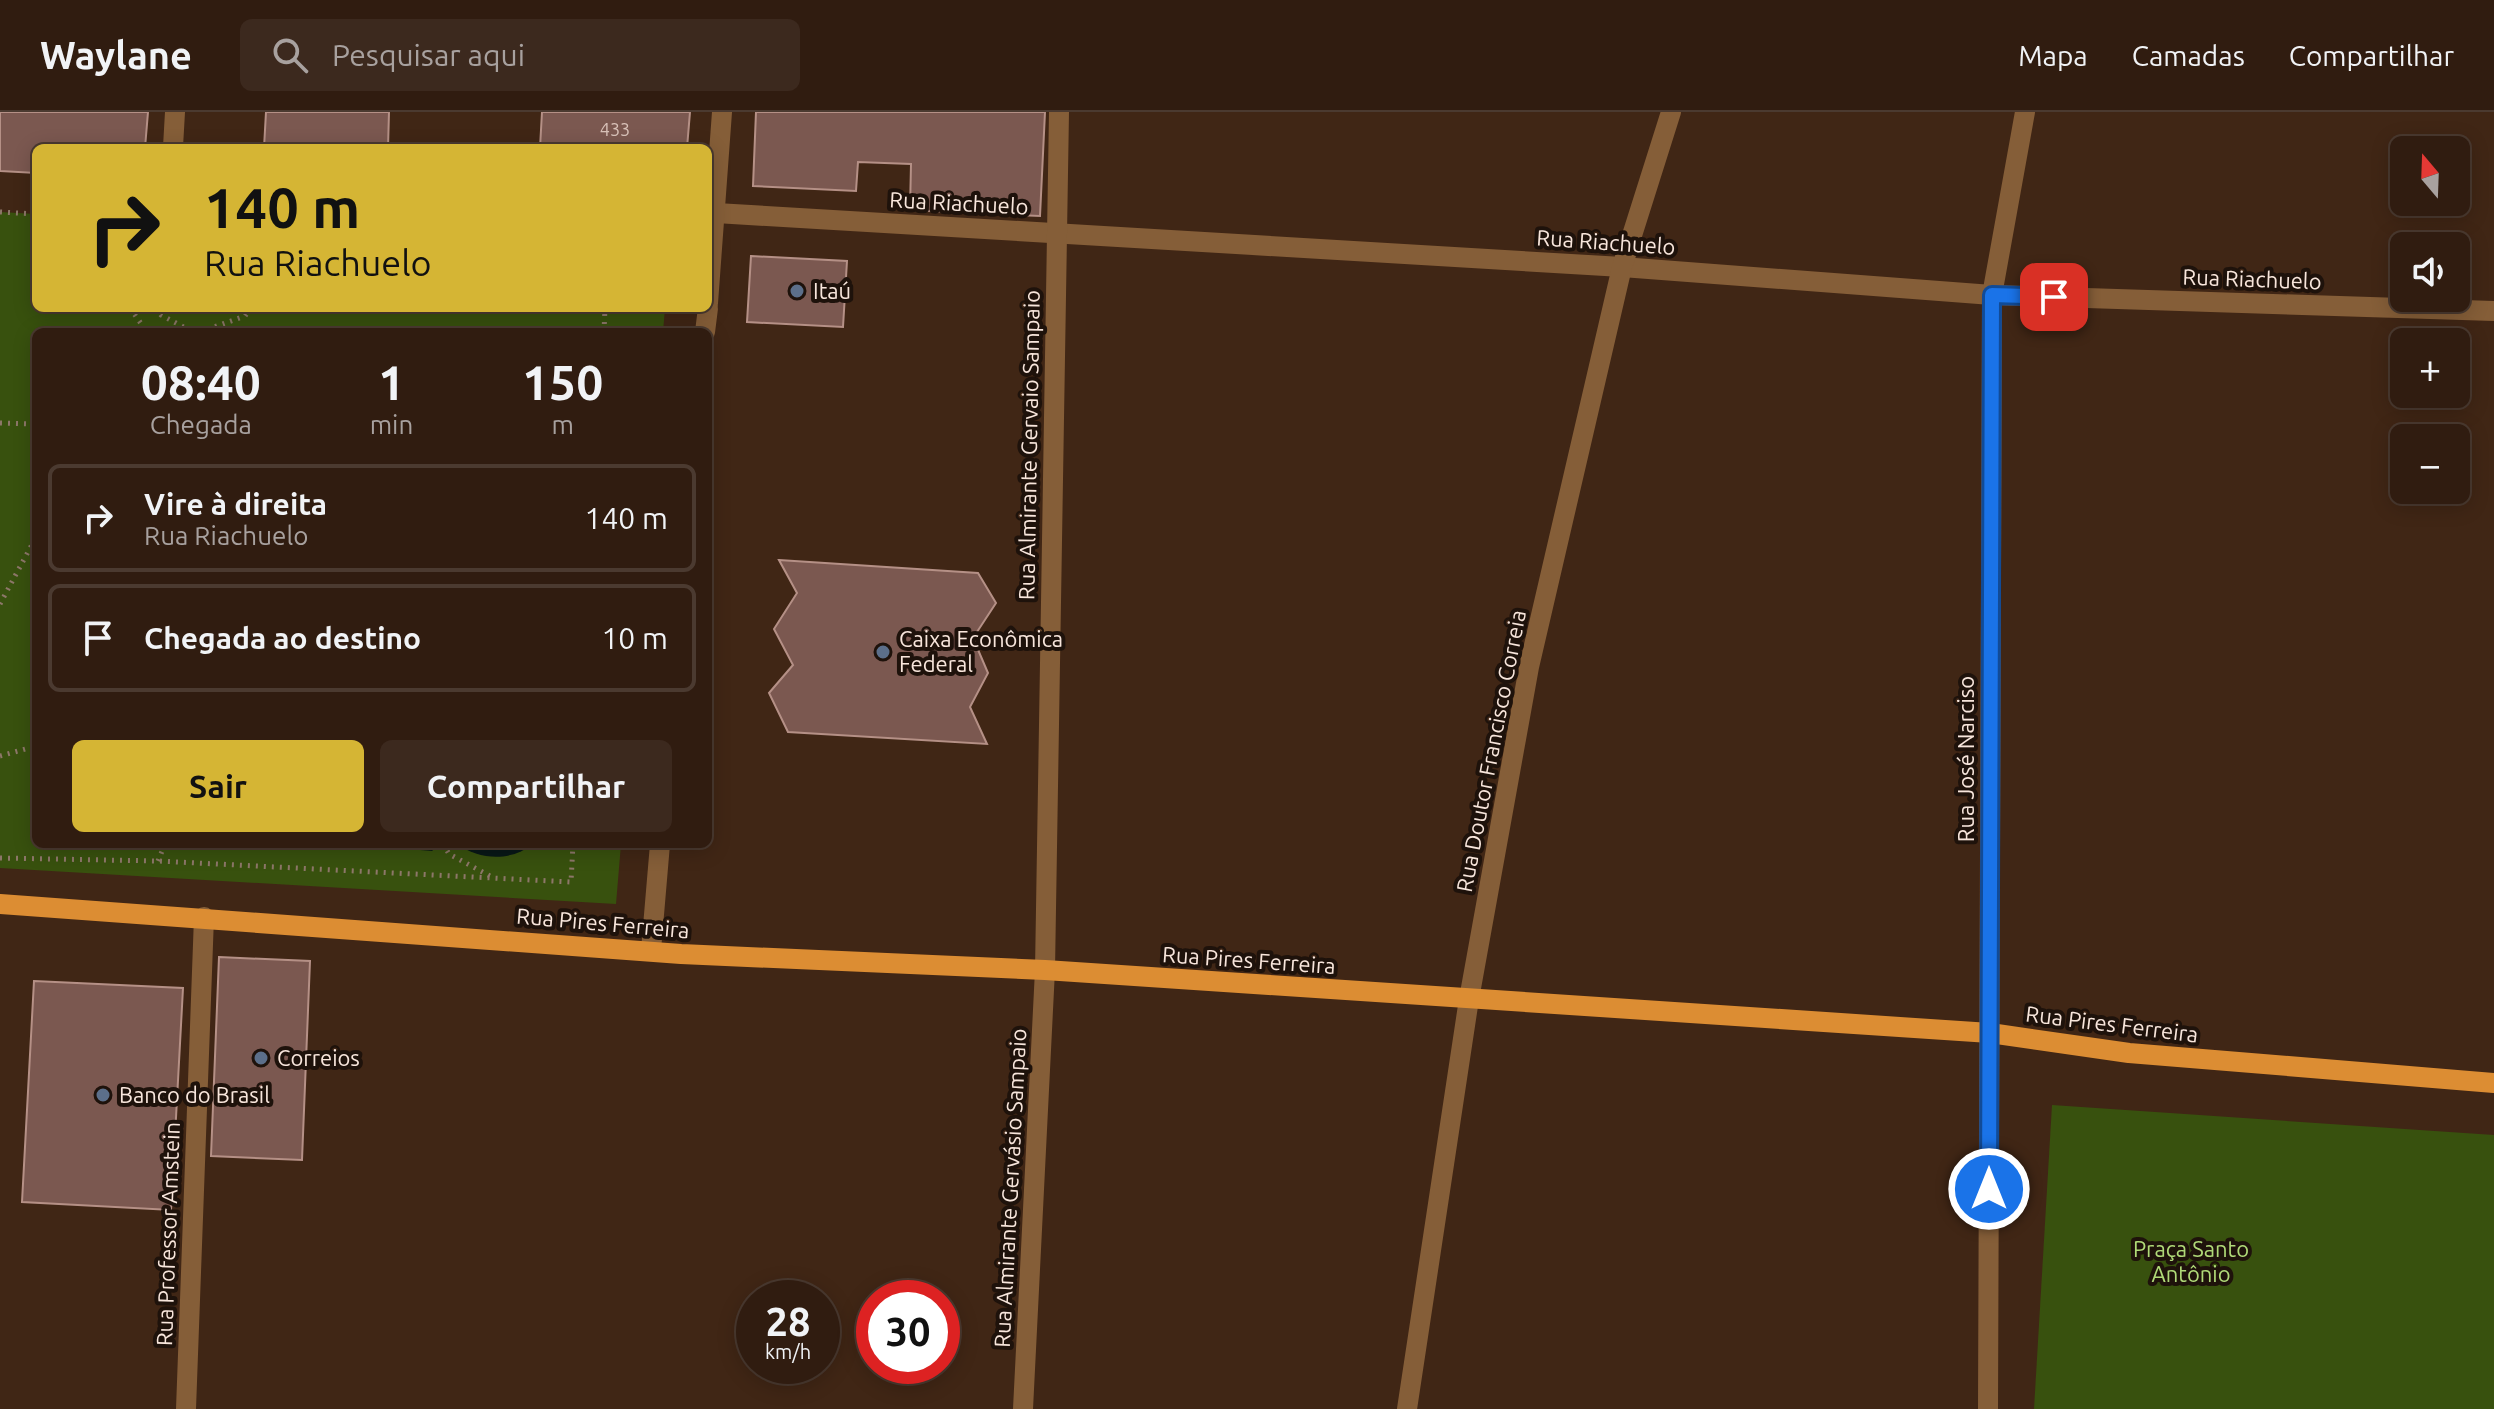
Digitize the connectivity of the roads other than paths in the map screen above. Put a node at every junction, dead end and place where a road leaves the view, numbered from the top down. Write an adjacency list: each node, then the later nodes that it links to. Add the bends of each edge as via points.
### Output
1 (175, 112): 6 (street)
2 (722, 112): 7 (street)
3 (1059, 112): 8 (street, Rua Almirante Gervaio Sampaio)
4 (1671, 112): 10 (street, Rua Doutor Francisco Correia)
5 (2025, 112): 11 (street, Rua José Narciso)
6 (173, 144)
7 (716, 213): 8 (street, Rua Riachuelo); 9 (street)
8 (1056, 232): 10 (street, Rua Riachuelo); 17 (street, Rua Almirante Gervaio Sampaio)
9 (712, 260)
10 (1622, 267): 11 (street, Rua Riachuelo); 18 (street, Rua Doutor Francisco Correia, via 1529,667)
11 (1992, 295): 12 (street, Rua Riachuelo); 19 (street, Rua José Narciso)
12 (2494, 311)
13 (660, 848): 16 (street)
14 (0, 904): 15 (main road, Rua Pires Ferreira)
15 (204, 917): 16 (main road, Rua Pires Ferreira); 21 (street, Rua Professor Amstein)
16 (651, 950): 17 (main road, Rua Pires Ferreira)
17 (1045, 970): 18 (main road, Rua Pires Ferreira); 22 (street, Rua Almirante Gervásio Sampaio)
18 (1469, 999): 19 (main road, Rua Pires Ferreira); 23 (street, Rua Doutor Francisco Correia)
19 (1990, 1033): 20 (main road, Rua Pires Ferreira, via 2129,1053); 24 (street, Rua José Narciso)
20 (2494, 1083)
21 (186, 1409)
22 (1023, 1409)
23 (1407, 1409)
24 (1988, 1409)

